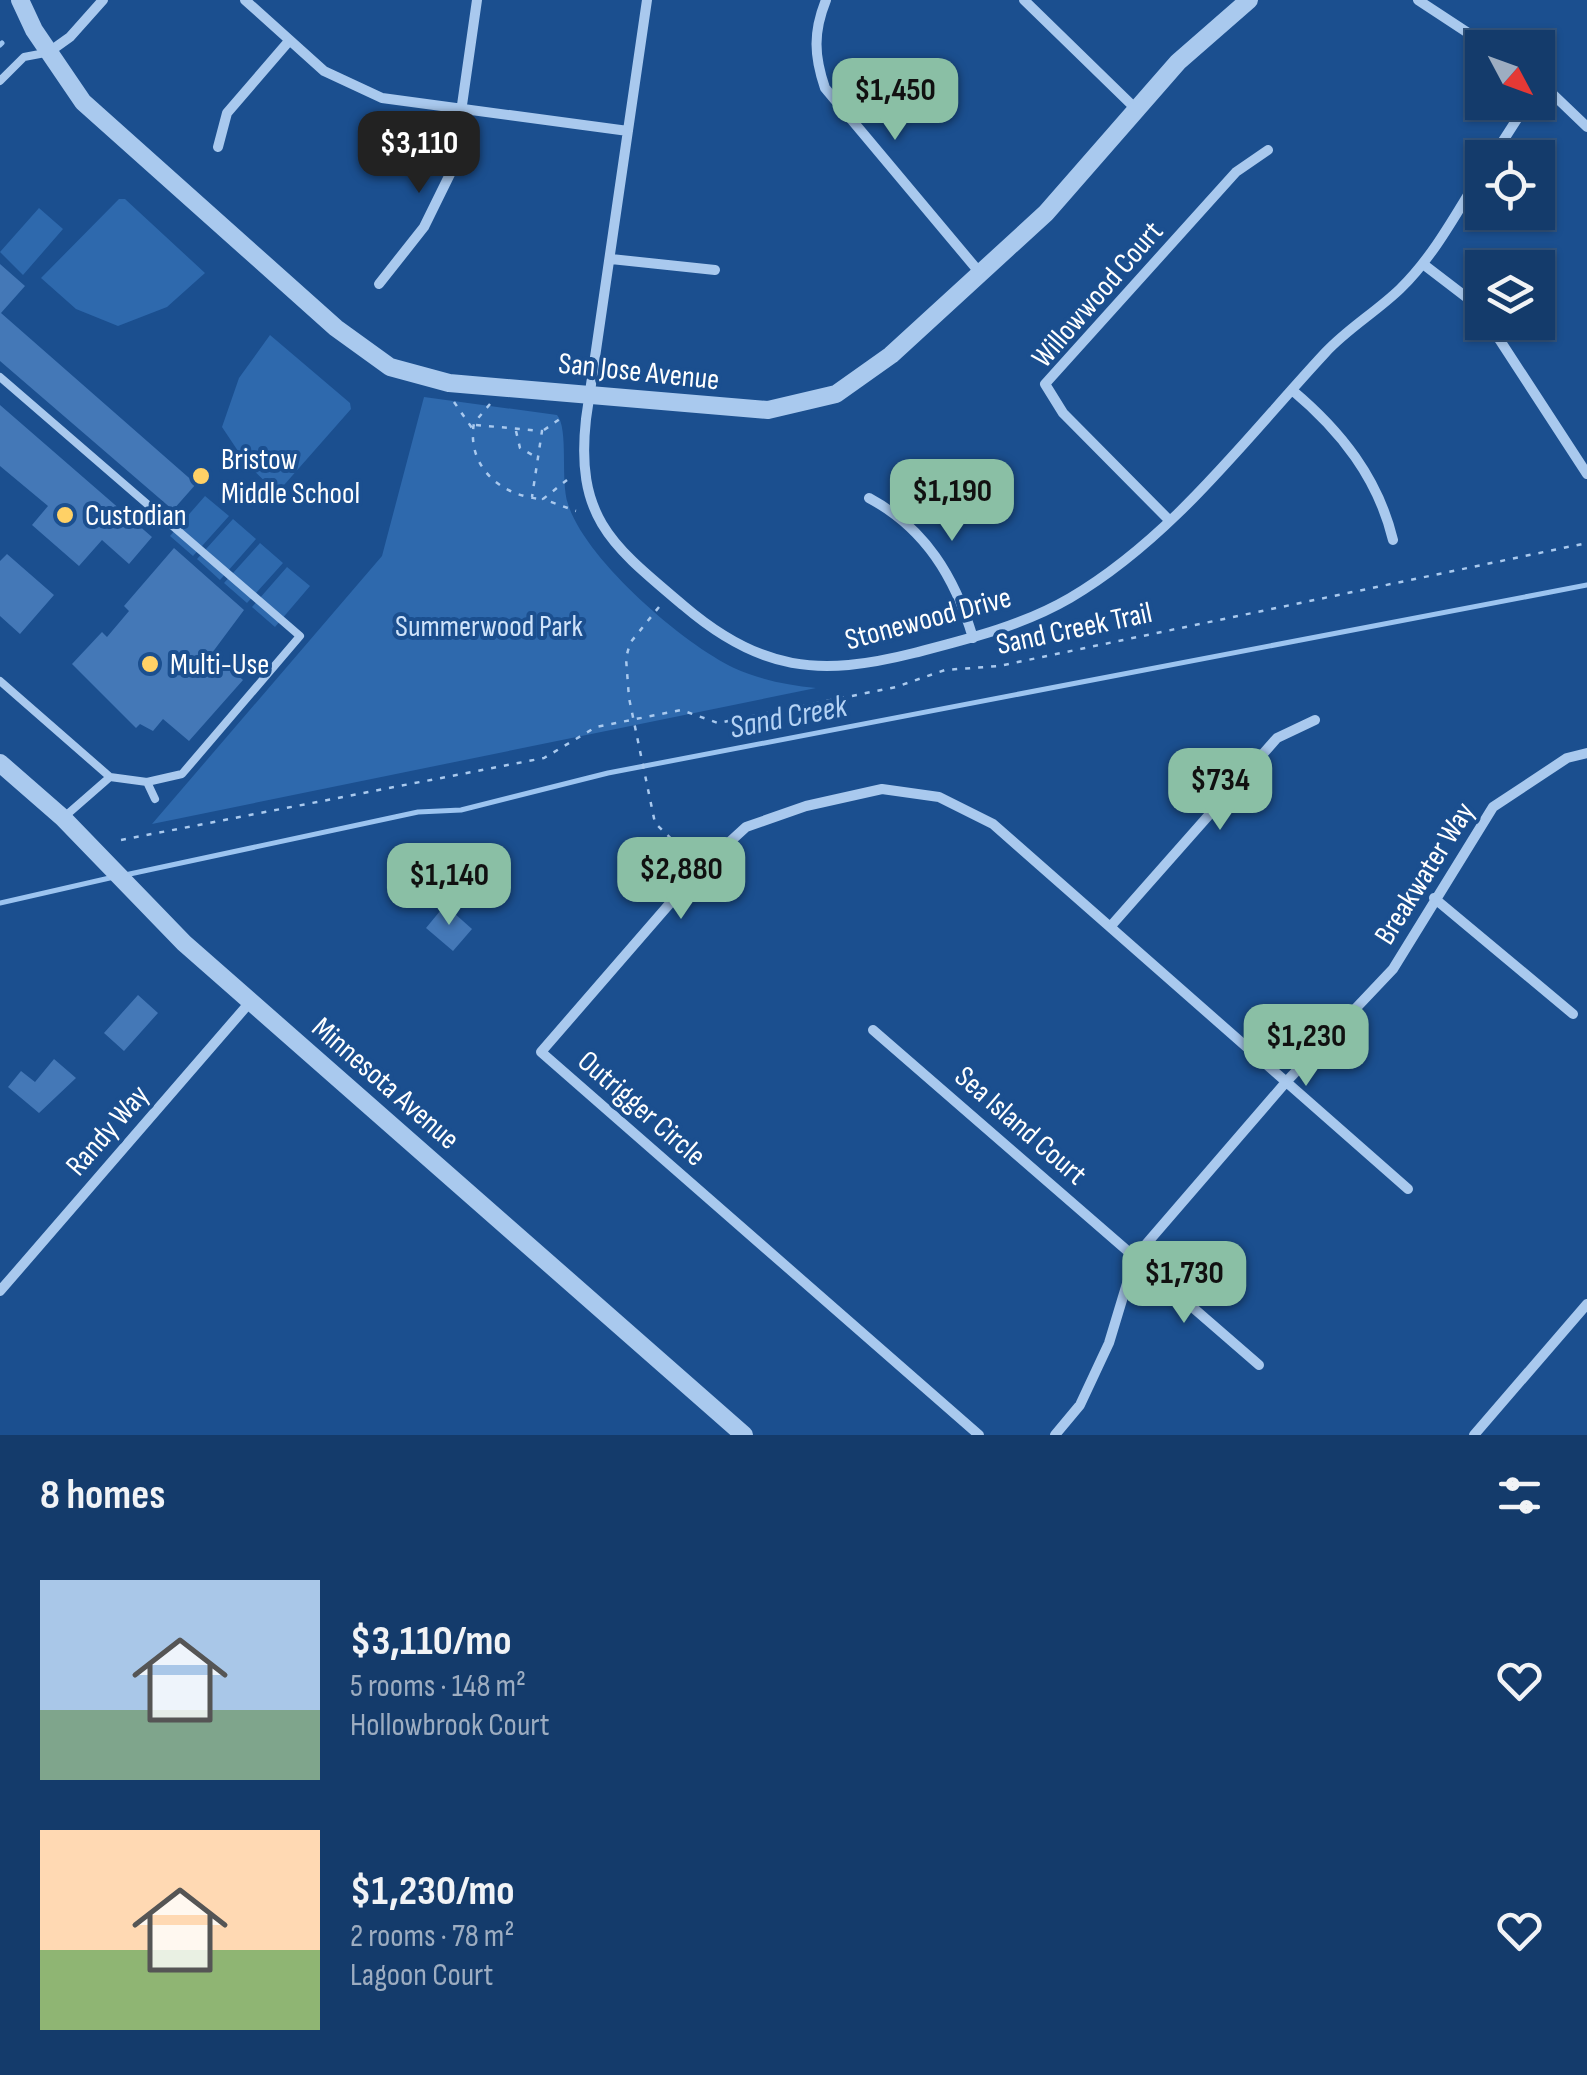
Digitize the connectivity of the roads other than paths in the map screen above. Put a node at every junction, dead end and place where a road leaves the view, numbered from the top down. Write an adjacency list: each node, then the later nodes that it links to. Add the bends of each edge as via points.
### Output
1 (20, 0): 12 (street, San Jose Avenue)
2 (104, 0): 12 (street)
3 (246, 0): 11 (street)
4 (477, 0): 15 (street)
5 (646, 0): 18 (street, Stonewood Drive)
6 (826, 0): 25 (street, via 815,58 825,88)
7 (1024, 0): 16 (street)
8 (1249, 0): 16 (street, San Jose Avenue, via 1204,35)
9 (1418, 0): 10 (street)
10 (1465, 31)
11 (290, 40): 15 (street, via 324,72 353,87 382,98); 19 (street, via 227,114)
12 (49, 52): 13 (lane, via 24,57); 31 (street, San Jose Avenue, via 83,102 336,328 390,367 449,383)
13 (0, 80)
14 (1555, 98): 17 (street)
15 (463, 107): 18 (street); 26 (street, via 442,198)
16 (1138, 110): 25 (street, San Jose Avenue, via 1046,214)
17 (1587, 127)
18 (628, 131): 22 (street, Stonewood Drive)
19 (218, 147)
20 (1268, 150): 34 (street, Willowwood Court, via 1236,172 1044,384)
21 (1465, 199): 23 (street, Stonewood Drive)
22 (611, 259): 24 (street); 31 (street, Stonewood Drive)
23 (1423, 264): 27 (street); 30 (street, Stonewood Drive)
24 (714, 270)
25 (980, 273): 31 (street, San Jose Avenue, via 862,379 803,405 744,409)
26 (379, 284)
27 (1465, 296)
28 (1500, 340): 32 (street)
29 (0, 377): 43 (lane, via 300,636 182,774)
30 (1292, 390): 34 (street, Stonewood Drive); 35 (street, via 1336,428 1384,504)
31 (590, 392): 36 (street, Stonewood Drive, via 582,457 593,512 612,543 726,639 775,660 833,668)
32 (1587, 474)
33 (869, 498): 36 (street, via 902,516 930,548 952,581)
34 (1168, 520): 36 (street, Stonewood Drive, via 1070,598)
35 (1392, 540)
36 (972, 638)
37 (4, 685): 38 (lane); 42 (lane)
38 (0, 697)
39 (1315, 720): 47 (street, via 1276,738)
40 (1587, 753): 46 (street, Breakwater Way, via 1566,758 1493,807)
41 (0, 763): 45 (street, Minnesota Avenue)
42 (110, 777): 43 (lane); 45 (lane)
43 (147, 782): 44 (lane)
44 (155, 799)
45 (63, 818): 48 (street, Minnesota Avenue)
46 (1434, 898): 49 (street); 51 (street, Breakwater Way, via 1393,969)
47 (1110, 927): 51 (street, Outrigger Circle); 58 (street, Outrigger Circle, via 993,824 939,797 882,789 746,827 702,867 540,1052)
48 (251, 1001): 54 (street, Randy Way); 57 (street, Minnesota Avenue)
49 (1573, 1014)
50 (873, 1030): 53 (street, Sea Island Court)
51 (1286, 1082): 52 (street, Outrigger Circle); 53 (street, Breakwater Way)
52 (1408, 1189)
53 (1136, 1258): 56 (street, Sea Island Court); 59 (street, Breakwater Way, via 1080,1405)
54 (0, 1291)
55 (1587, 1304): 60 (street)
56 (1259, 1364)
57 (744, 1435)
58 (978, 1435)
59 (1055, 1435)
60 (1474, 1435)

